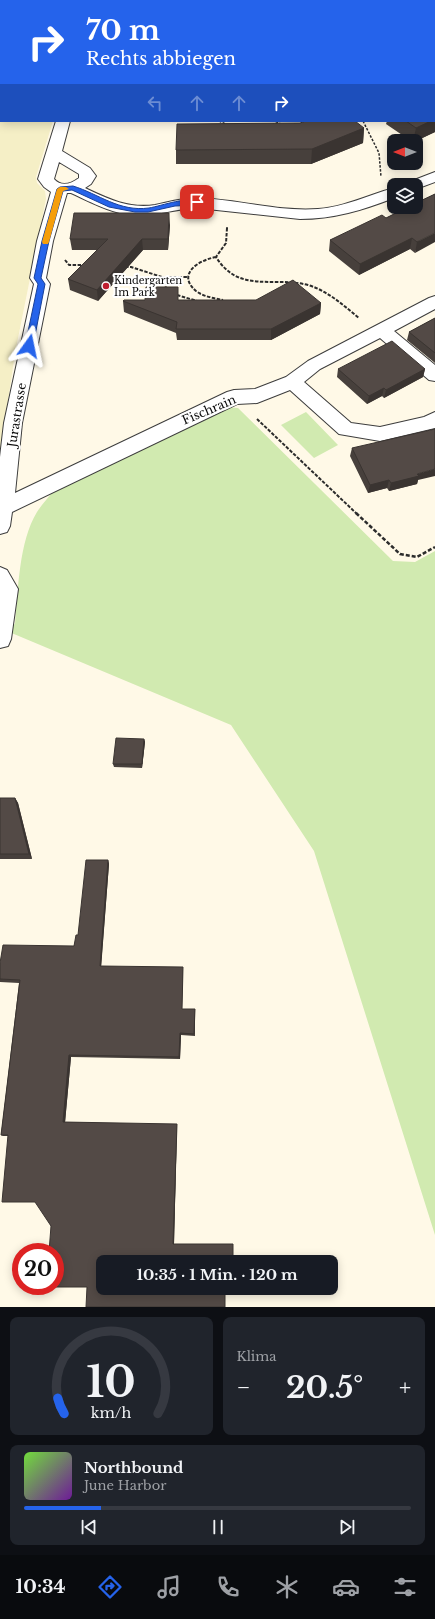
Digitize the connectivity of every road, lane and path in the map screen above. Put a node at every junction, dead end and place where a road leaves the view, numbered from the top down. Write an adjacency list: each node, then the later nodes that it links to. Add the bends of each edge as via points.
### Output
1 (63, 122): 8 (street)
2 (221, 122): 6 (path)
3 (278, 122): 5 (path)
4 (364, 122): 11 (path, via 379,153)
5 (273, 124): 7 (path)
6 (229, 126)
7 (266, 126)
8 (54, 153): 12 (street, via 46,179 53,187); 12 (street, via 88,176 86,181)
9 (435, 177): 10 (street)
10 (423, 182)
11 (387, 186)
12 (66, 189): 14 (street, via 122,209 142,211 187,203); 15 (street, Jurastrasse)
13 (387, 195): 14 (street, via 334,212 290,213)
14 (235, 207): 16 (path, via 228,215 226,243)
15 (45, 241): 17 (path, via 69,265); 33 (street, Jurastrasse, via 38,278 42,284 13,423)
16 (216, 257): 19 (path, via 197,263); 28 (path, via 224,270 237,278 293,282 318,289)
17 (85, 265)
18 (123, 267): 20 (path, via 131,267)
19 (189, 277): 20 (path); 23 (path, via 190,284 195,290)
20 (162, 278): 21 (path)
21 (167, 289)
22 (174, 295): 24 (path)
23 (223, 300): 25 (path); 26 (path)
24 (201, 302)
25 (209, 302)
26 (230, 302)
27 (435, 302): 28 (street, Fischrain)
28 (382, 330): 29 (street); 30 (street, Fischrain, via 314,365)
29 (435, 375)
30 (292, 382): 31 (street, Fischrain, via 256,396); 32 (street, via 346,429 380,434 428,423)
31 (234, 397): 33 (street, Fischrain); 34 (path, via 400,554 417,557)
32 (435, 419)
33 (1, 517)
34 (435, 547)
35 (0, 576): 36 (street, via 7,589)
36 (0, 633)

